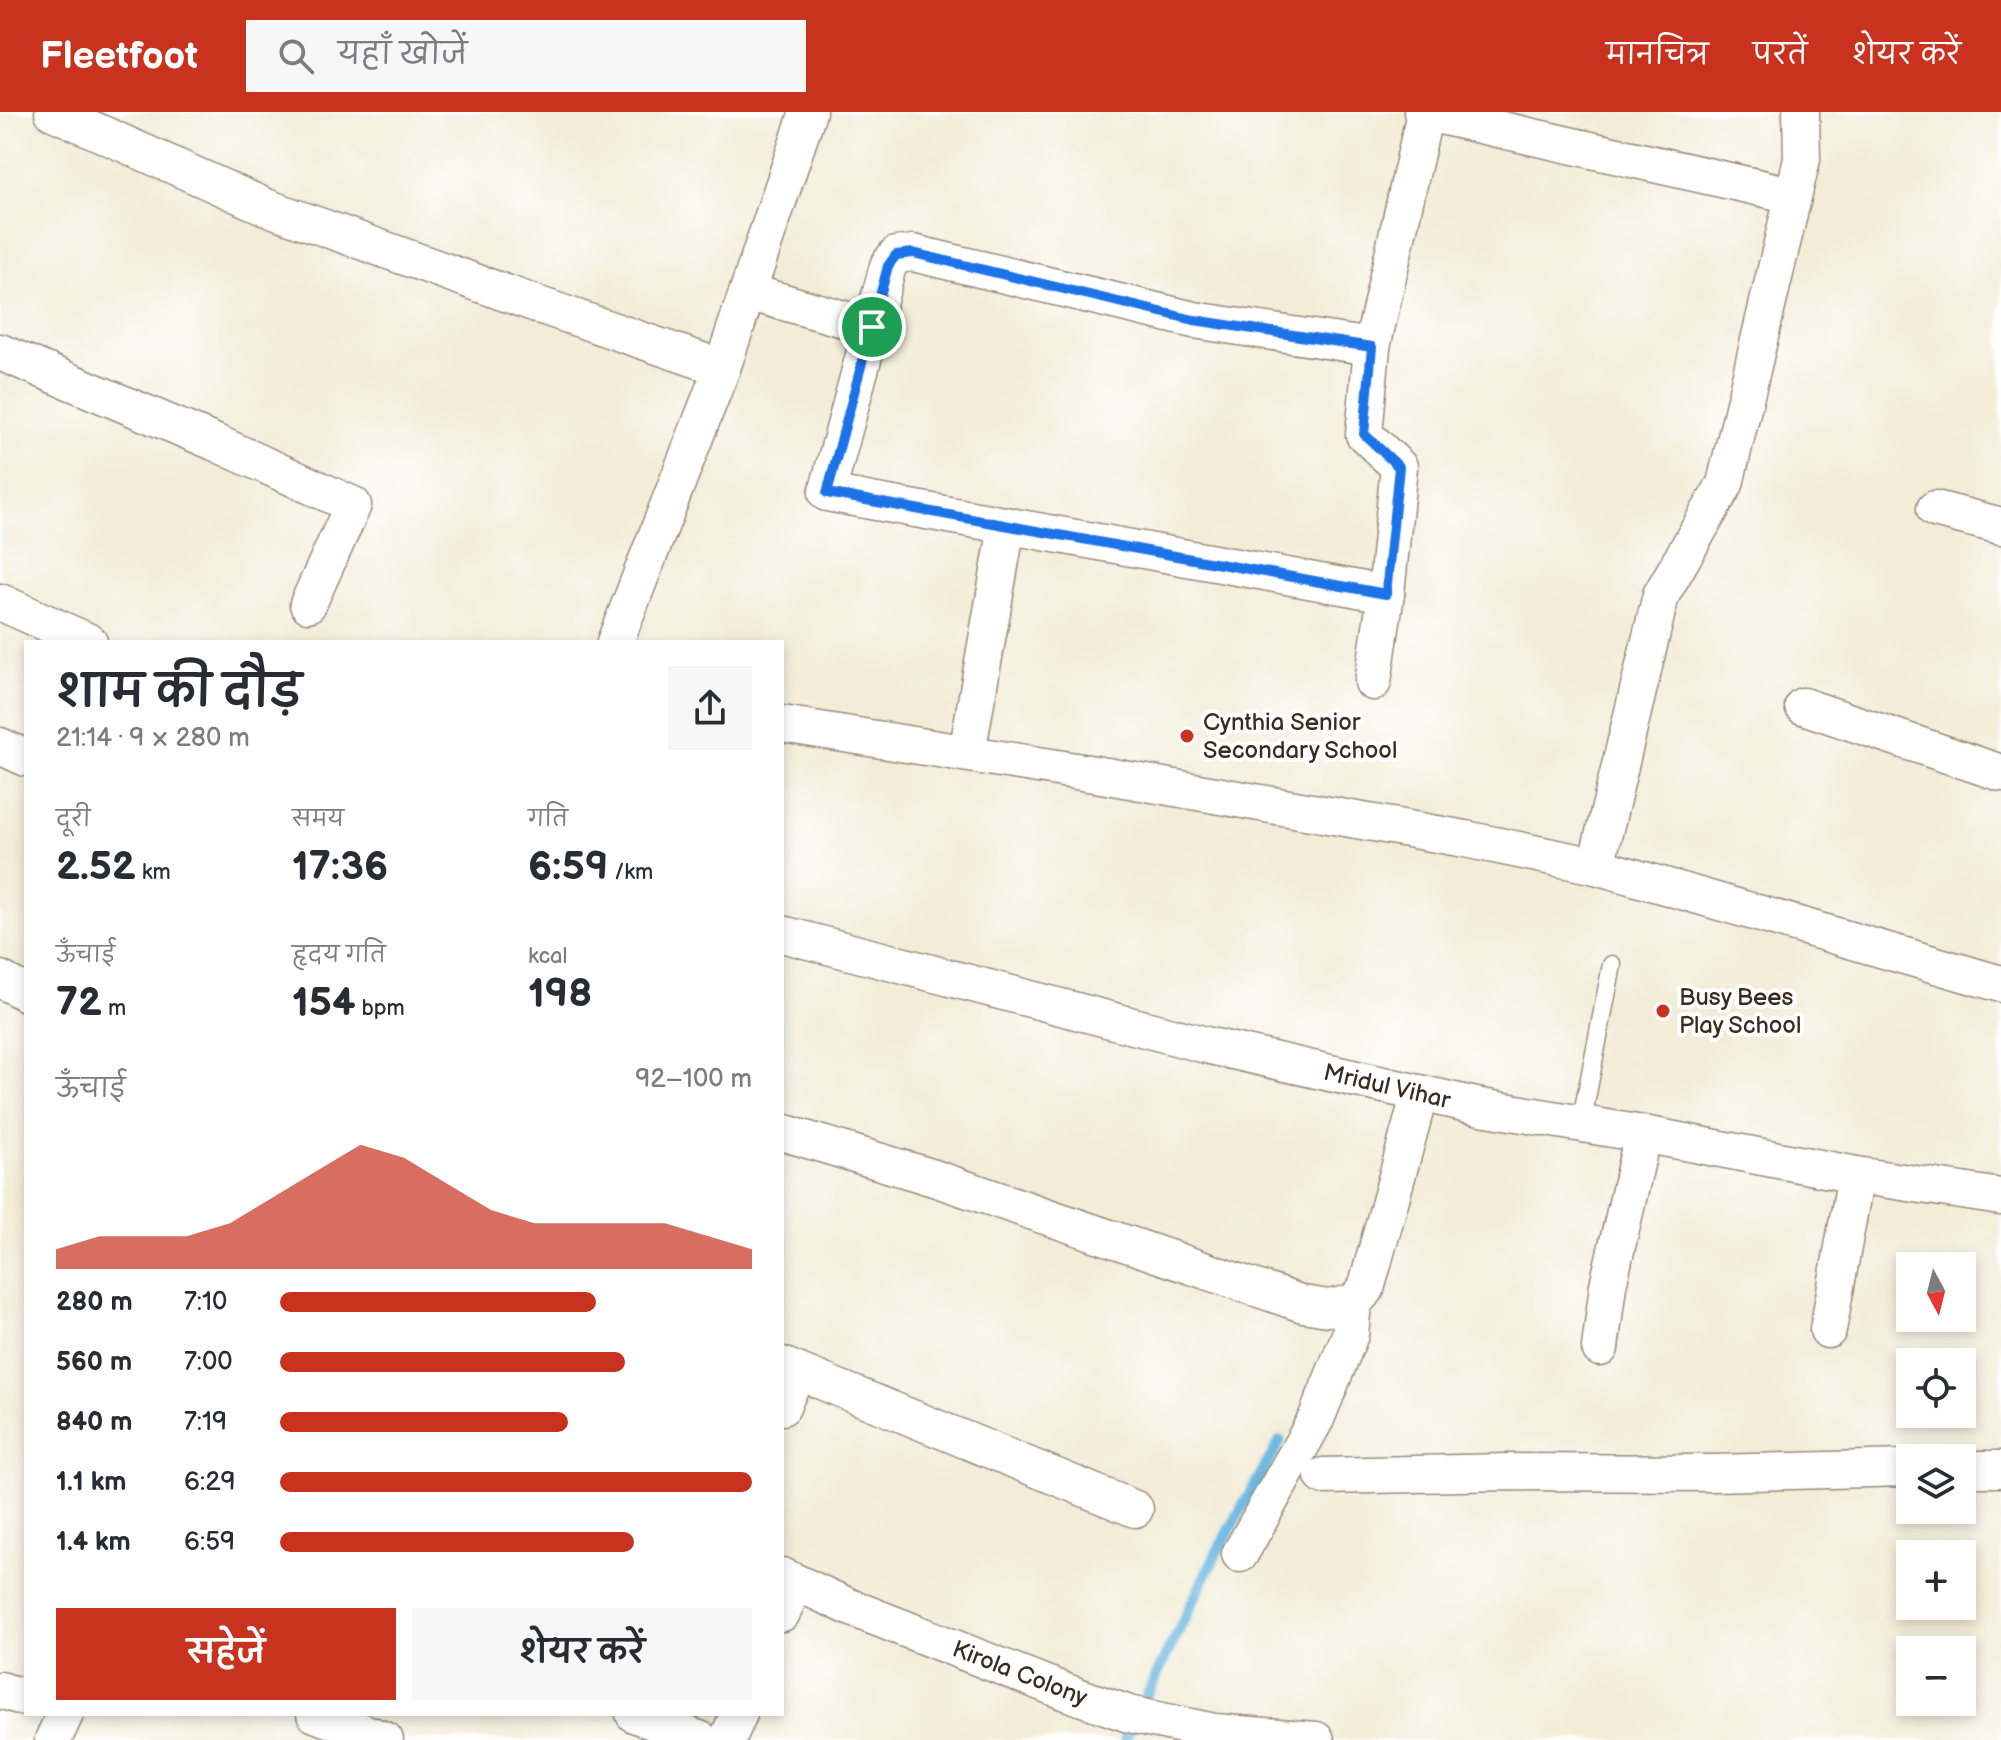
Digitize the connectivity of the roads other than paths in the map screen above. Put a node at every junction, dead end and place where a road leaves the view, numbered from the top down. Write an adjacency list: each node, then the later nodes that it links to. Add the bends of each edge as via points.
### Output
1 (53, 112): 10 (street, via 266,207)
2 (808, 112): 6 (street)
3 (1801, 112): 5 (street, via 1802,159)
4 (1437, 114): 5 (street); 8 (street)
5 (1792, 195): 26 (street, via 1725,484 1661,595)
6 (748, 292): 7 (street); 10 (street)
7 (872, 327): 8 (street, via 888,266 896,255 913,253 1194,320); 12 (street, via 827,493)
8 (1372, 347): 14 (street, via 1364,434 1399,467)
9 (0, 352): 16 (street, via 353,505)
10 (722, 368): 18 (street)
11 (1935, 509): 13 (street)
12 (1007, 526): 14 (street); 23 (street)
13 (2001, 526)
14 (1386, 594): 19 (street)
15 (0, 602): 17 (street)
16 (308, 604)
17 (85, 640)
18 (616, 640)
19 (1373, 682)
20 (1803, 706): 25 (street)
21 (784, 724): 23 (street)
22 (0, 746): 24 (street)
23 (967, 753): 26 (street)
24 (24, 757)
25 (2001, 773)
26 (1596, 866): 30 (street)
27 (784, 935): 32 (street, Mridul Vihar, via 1206,1045)
28 (1612, 965): 33 (lane)
29 (0, 979): 31 (street)
30 (2001, 984)
31 (24, 992)
32 (1420, 1093): 33 (street, Mridul Vihar); 38 (street, via 1366,1289)
33 (1581, 1124): 35 (street, Mridul Vihar)
34 (784, 1133): 38 (street, via 1303,1304 1328,1308)
35 (1643, 1134): 36 (street, Mridul Vihar); 40 (street, via 1608,1285)
36 (1856, 1175): 37 (street, Mridul Vihar); 39 (street)
37 (2001, 1197)
38 (1353, 1303): 48 (street, via 1350,1335 1316,1419)
39 (1828, 1330)
40 (1600, 1348)
41 (790, 1368): 42 (street); 47 (street)
42 (784, 1397)
43 (1896, 1468): 46 (street)
44 (1976, 1469): 45 (street)
45 (2001, 1469)
46 (1323, 1476)
47 (1135, 1509)
48 (1240, 1554)
49 (786, 1591): 60 (street, Kirola Colony, via 895,1625 1137,1716 1215,1732)
50 (0, 1690): 51 (street)
51 (24, 1697)
52 (64, 1716): 56 (street)
53 (320, 1716): 57 (street)
54 (639, 1716): 58 (street)
55 (738, 1716): 59 (street)
56 (53, 1740)
57 (385, 1740)
58 (701, 1740)
59 (727, 1740)
60 (1316, 1740)

